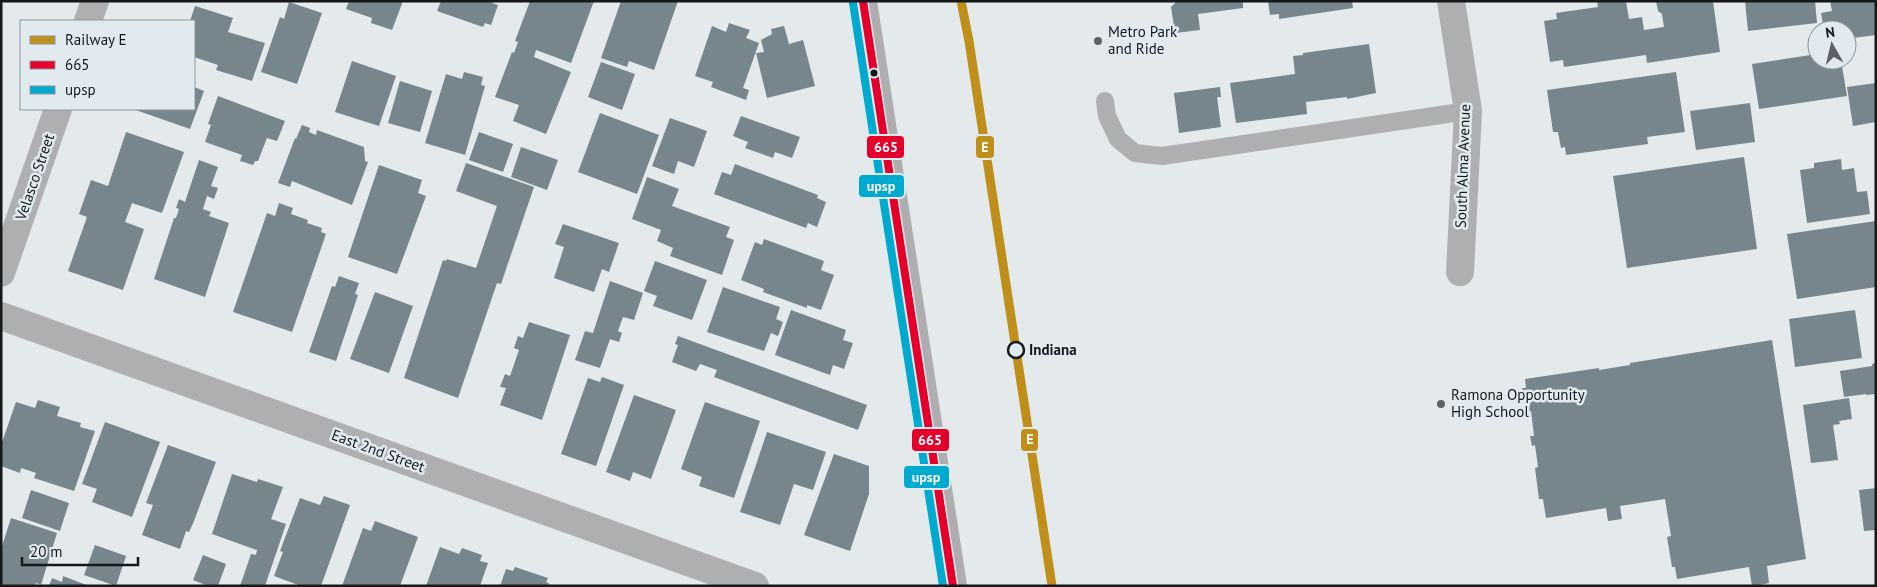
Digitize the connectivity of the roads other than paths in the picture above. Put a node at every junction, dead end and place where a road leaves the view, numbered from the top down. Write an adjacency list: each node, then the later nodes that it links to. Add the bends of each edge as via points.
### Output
1 (95, 1): 4 (street)
2 (863, 1): 12 (street)
3 (1451, 1): 7 (street, South Alma Avenue)
4 (88, 20)
5 (1105, 101): 7 (lane, via 1107,116 1118,139 1135,154 1162,156)
6 (58, 110): 9 (street, Velasco Street)
7 (1468, 111): 8 (street, South Alma Avenue)
8 (1460, 272)
9 (1, 273)
10 (1, 316): 11 (street, East 2nd Street)
11 (756, 586)
12 (954, 586)

